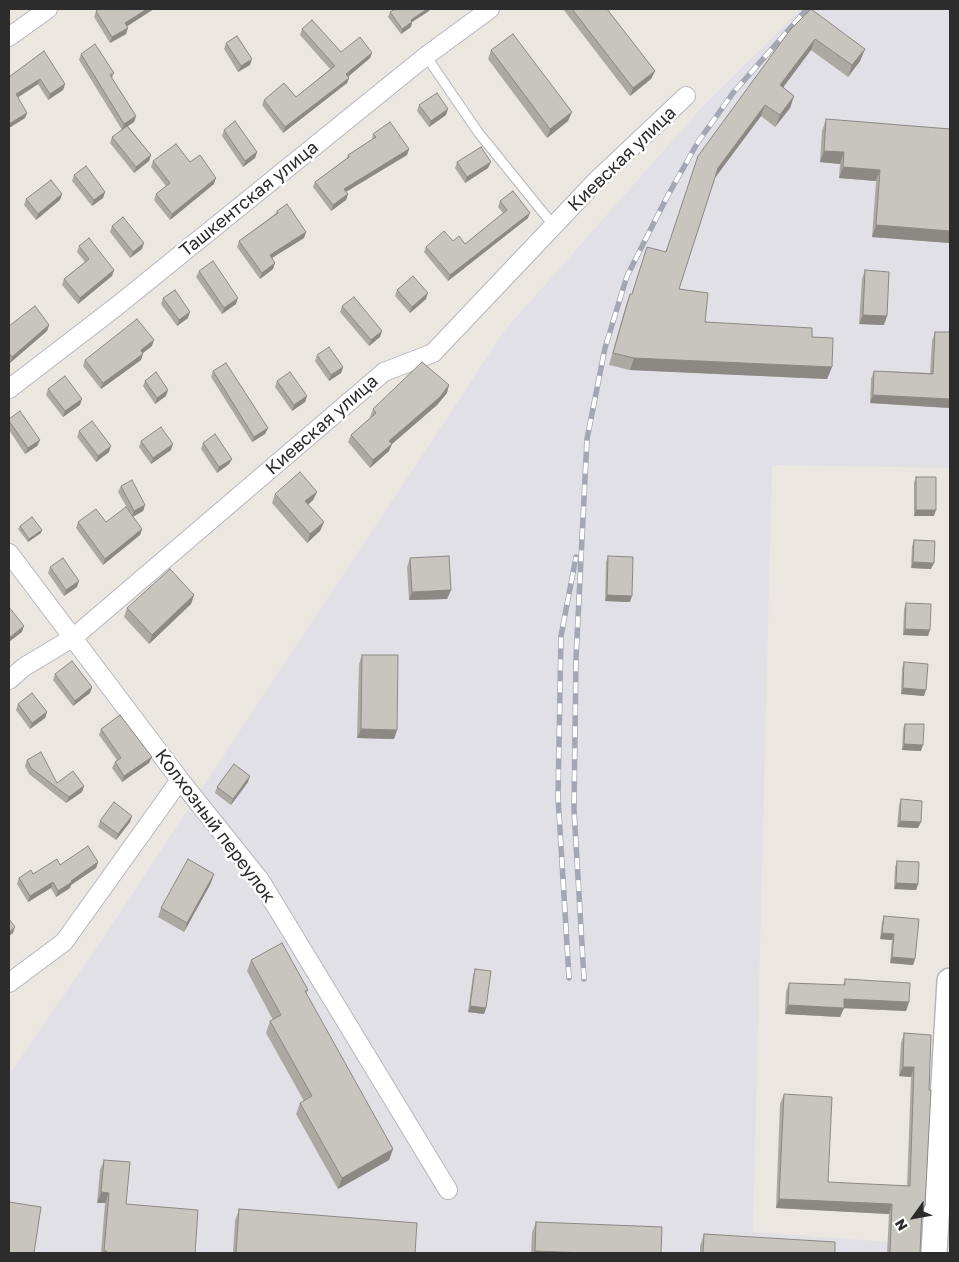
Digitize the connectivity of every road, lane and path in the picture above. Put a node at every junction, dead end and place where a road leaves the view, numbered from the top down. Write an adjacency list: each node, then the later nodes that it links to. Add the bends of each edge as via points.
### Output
1 (48, 9): 3 (street)
2 (490, 9): 4 (street, Ташкентская улица)
3 (9, 37)
4 (426, 56): 6 (lane, via 478,132); 7 (street, Ташкентская улица, via 117,306)
5 (686, 96): 6 (street, Киевская улица, via 597,180)
6 (554, 226): 9 (street, Киевская улица, via 433,353 384,372)
7 (9, 389)
8 (9, 553): 9 (street, Колхозный переулок)
9 (74, 637): 10 (street, Киевская улица, via 24,667); 11 (street, Колхозный переулок)
10 (9, 680)
11 (180, 780): 13 (street, via 64,942); 14 (street, Колхозный переулок, via 260,880)
12 (950, 981): 15 (street)
13 (9, 984)
14 (448, 1190)
15 (934, 1253)

